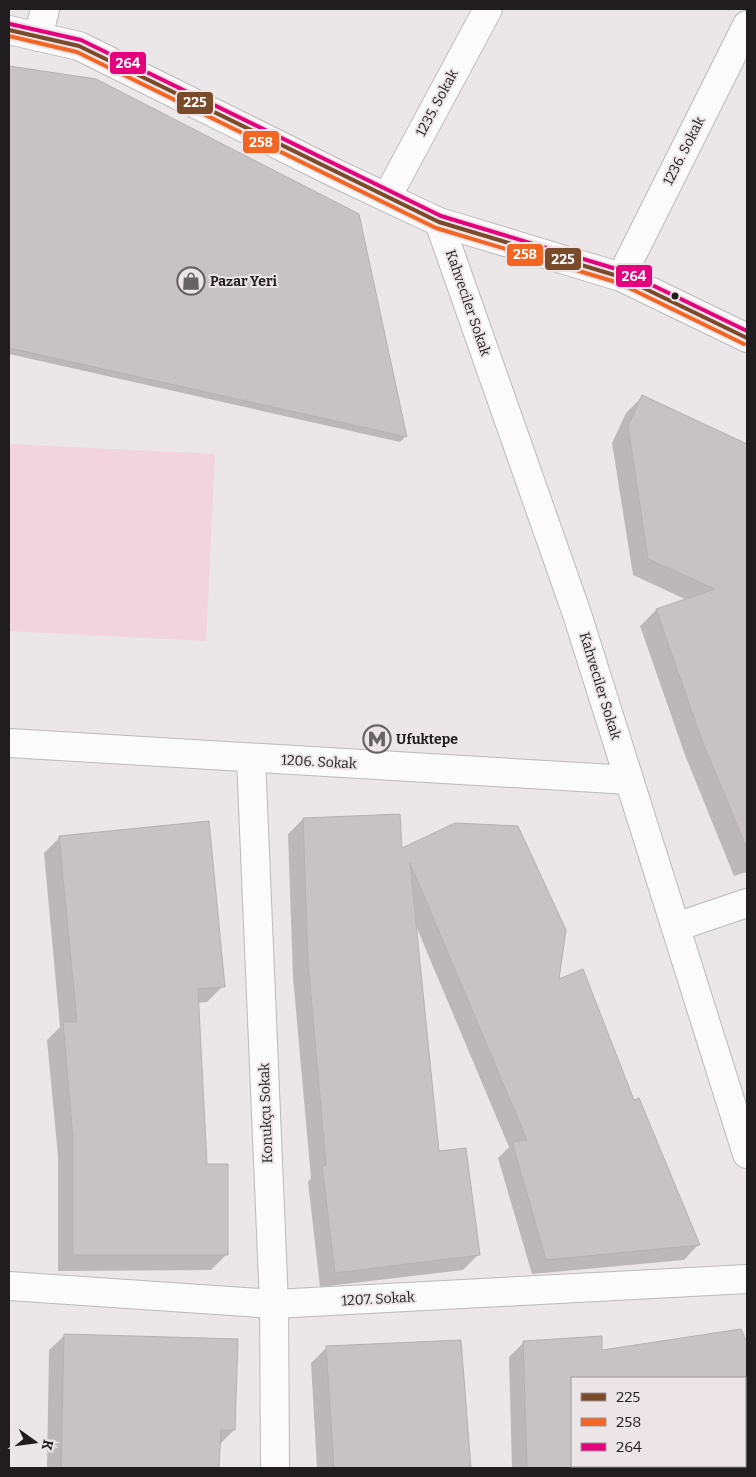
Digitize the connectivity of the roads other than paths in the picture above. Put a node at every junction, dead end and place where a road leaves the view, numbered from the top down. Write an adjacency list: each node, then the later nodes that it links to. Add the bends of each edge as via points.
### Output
1 (45, 9): 5 (street)
2 (488, 9): 6 (street, 1235. Sokak)
3 (747, 25): 8 (street, 1236. Sokak)
4 (9, 30): 5 (street)
5 (38, 37): 6 (street, via 79,46)
6 (387, 197): 7 (street)
7 (439, 222): 8 (street); 12 (street, Kahveciler Sokak, via 577,614)
8 (620, 277): 9 (street)
9 (747, 338)
10 (9, 743): 11 (street, 1206. Sokak)
11 (251, 758): 12 (street, 1206. Sokak); 18 (street, Konukçu Sokak)
12 (629, 780): 14 (street, Kahveciler Sokak)
13 (747, 903): 14 (street)
14 (676, 927): 15 (street, Kahveciler Sokak)
15 (747, 1154)
16 (747, 1279): 18 (street, 1207. Sokak)
17 (9, 1286): 18 (street, 1207. Sokak)
18 (274, 1304): 19 (street, Konukçu Sokak)
19 (274, 1468)

